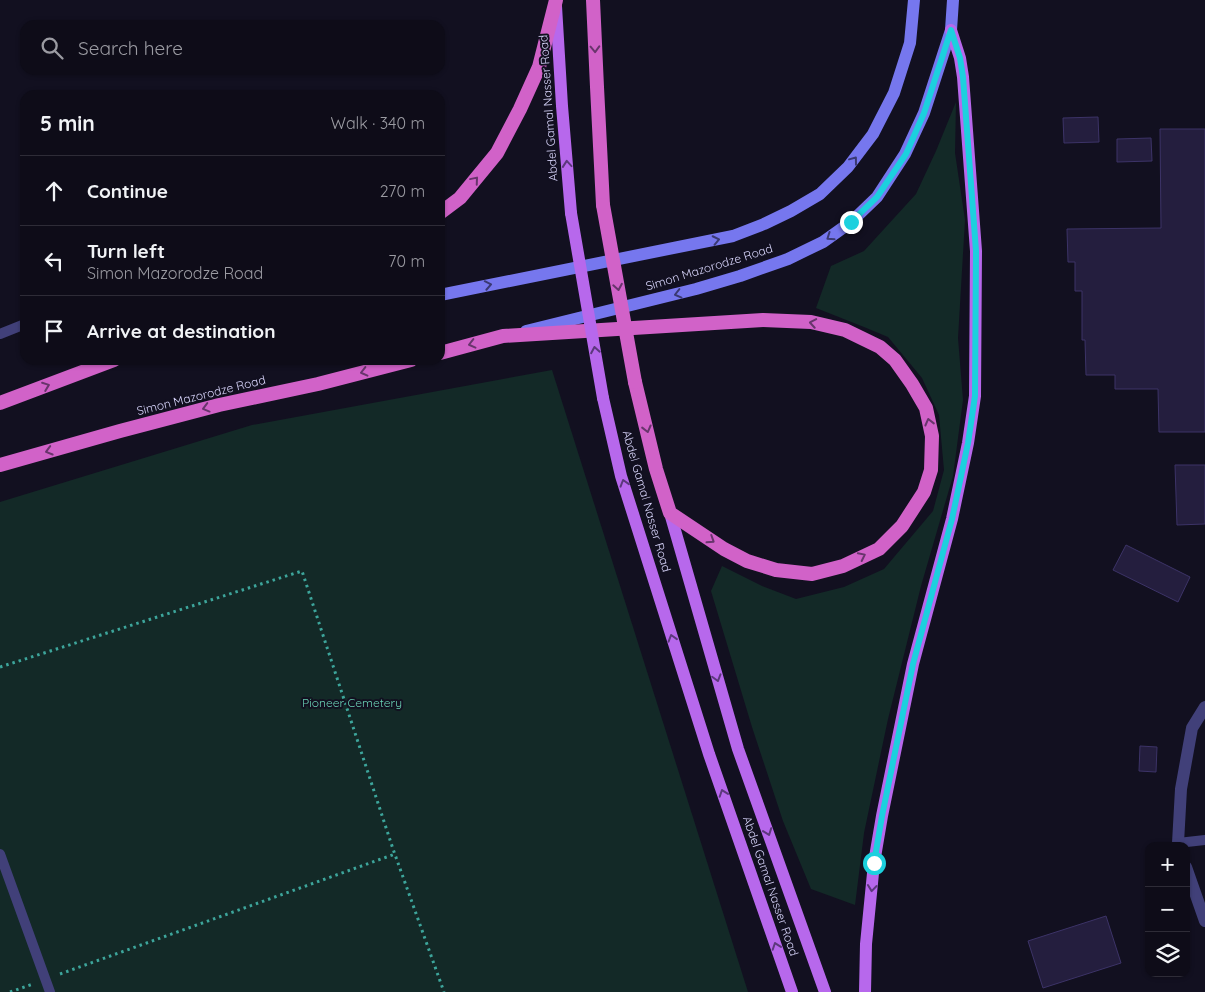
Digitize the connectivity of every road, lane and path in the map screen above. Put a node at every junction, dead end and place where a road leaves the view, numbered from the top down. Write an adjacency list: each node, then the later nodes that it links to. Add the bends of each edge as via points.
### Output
1 (593, 0): 16 (highway, Abdel Gamal Nasser Road, one-way to 16, bridge, via 603,205 635,382)
2 (914, 0): 7 (main road, Simon Mazorodze Road, one-way to 2, via 733,236 791,211 820,194 848,167 873,134 894,93 910,43)
3 (953, 0): 5 (main road, Simon Mazorodze Road)
4 (556, 2): 6 (highway, one-way to 4, via 460,198 497,153 539,66); 30 (main road, Abdel Gamal Nasser Road, one-way to 4, bridge, via 706,745 621,476 603,398 571,213)
5 (951, 30): 10 (main road, Simon Mazorodze Road, one-way to 10, via 924,113 906,154 877,197 824,242 788,259 705,287); 32 (main road, one-way to 32, via 963,77 976,251 975,396 952,519 913,664 882,816 867,935)
6 (445, 209)
7 (445, 294)
8 (20, 326): 9 (lane)
9 (0, 334)
10 (503, 336): 11 (highway, Simon Mazorodze Road, one-way to 11); 16 (highway, one-way to 10, via 746,561 776,570 812,574 843,566 879,549 902,526 924,492 931,470 932,436 926,408 895,360 880,347 845,330 811,322 763,320)
11 (445, 352)
12 (101, 365): 14 (highway, one-way to 12)
13 (392, 365): 15 (highway, Simon Mazorodze Road, one-way to 15, via 219,405)
14 (0, 403)
15 (0, 465)
16 (670, 513): 31 (main road, Abdel Gamal Nasser Road, one-way to 31, via 738,749)
17 (0, 667): 23 (path, via 302,571)
18 (1205, 707): 20 (street, via 1192,728 1181,788)
19 (1205, 840): 21 (lane)
20 (1178, 842)
21 (1190, 842)
22 (0, 854): 26 (lane)
23 (395, 854): 26 (path); 29 (path)
24 (1190, 878): 25 (street)
25 (1205, 921)
26 (46, 979): 27 (path); 28 (lane)
27 (10, 992)
28 (50, 992)
29 (444, 992)
30 (792, 992)
31 (825, 992)
32 (865, 992)

